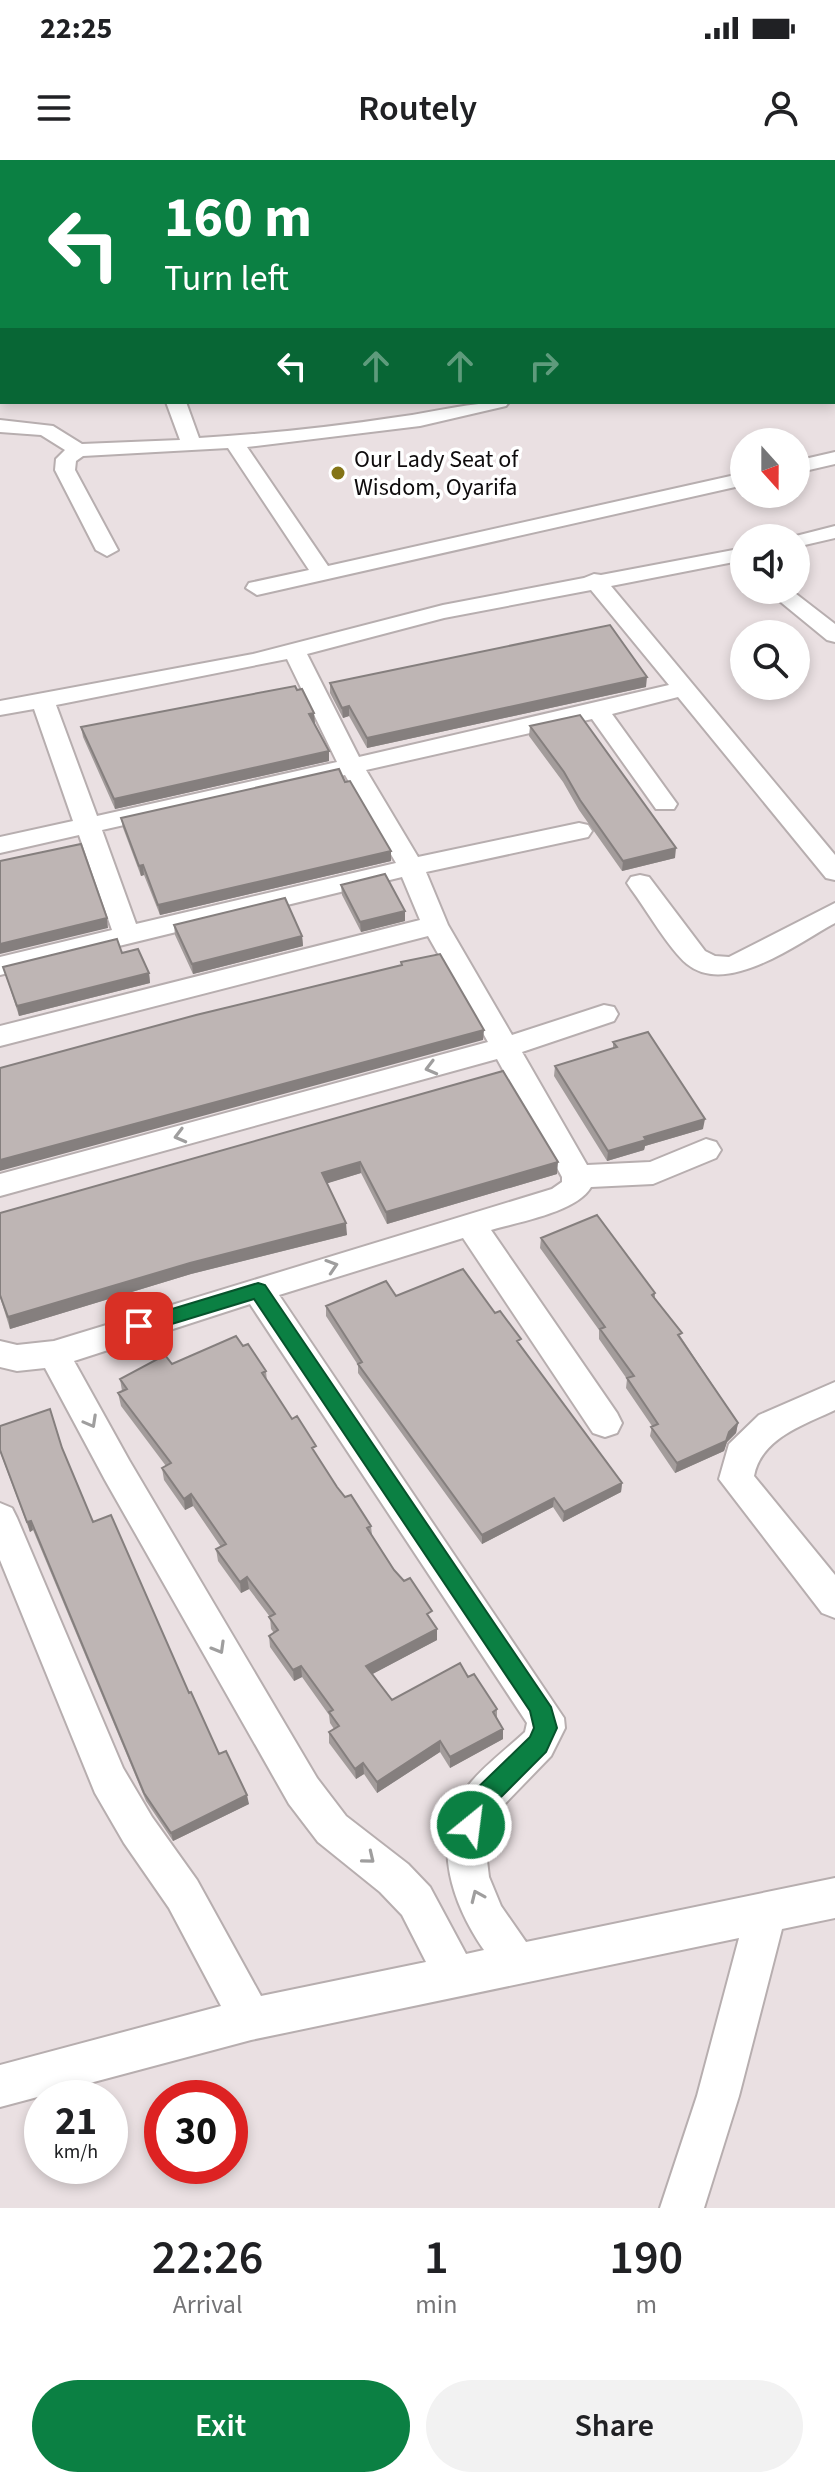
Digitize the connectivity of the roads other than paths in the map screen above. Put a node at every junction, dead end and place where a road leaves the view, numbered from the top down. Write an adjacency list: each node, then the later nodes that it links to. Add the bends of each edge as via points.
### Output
1 (177, 404): 5 (street)
2 (490, 404): 4 (street, via 420,420)
3 (0, 426): 6 (street, via 46,430)
4 (234, 442): 5 (street); 14 (street)
5 (192, 445): 6 (street)
6 (78, 450): 12 (street, via 66,459 65,470)
7 (835, 458): 8 (street)
8 (810, 464)
9 (730, 482): 14 (street)
10 (835, 532): 11 (street)
11 (810, 538)
12 (107, 550)
13 (730, 560): 15 (street)
14 (323, 575): 16 (street)
15 (594, 580): 19 (street, via 443,612); 20 (street)
16 (257, 588)
17 (795, 604): 18 (street)
18 (835, 635)
19 (295, 652): 21 (street); 24 (street)
20 (685, 688): 23 (street); 30 (street)
21 (43, 700): 22 (street); 26 (street)
22 (0, 708)
23 (598, 711): 24 (street); 25 (street)
24 (351, 765): 26 (street); 29 (street)
25 (665, 804)
26 (88, 825): 28 (street); 34 (street)
27 (579, 831): 29 (street)
28 (0, 845)
29 (411, 867): 33 (street); 34 (street)
30 (835, 872)
31 (640, 883): 32 (street, via 696,957 710,965 733,966)
32 (835, 912)
33 (435, 925): 37 (street); 38 (street)
34 (127, 936): 35 (street)
35 (0, 966)
36 (604, 1014): 38 (street)
37 (0, 1036)
38 (506, 1047): 40 (street); 41 (street, one-way to 41)
39 (706, 1150): 40 (street, via 653,1173)
40 (577, 1177): 42 (street, via 576,1187 562,1197)
41 (0, 1185)
42 (471, 1225): 43 (street, one-way to 42); 47 (street)
43 (258, 1290): 45 (street); 52 (street, one-way to 43, via 487,1920 469,1878 465,1844 477,1805 538,1744 545,1718)
44 (0, 1354): 45 (street)
45 (54, 1354): 53 (street, one-way to 53, via 303,1791 332,1829 416,1901)
46 (835, 1395): 49 (street, via 771,1425 741,1454 736,1479)
47 (605, 1423)
48 (0, 1518): 54 (street, via 109,1780 183,1894)
49 (835, 1602)
50 (835, 1898): 51 (street)
51 (766, 1912): 52 (street); 56 (street, via 718,2096)
52 (516, 1963): 53 (street)
53 (455, 1975): 54 (street)
54 (251, 2019): 55 (street)
55 (0, 2086)
56 (682, 2208)

